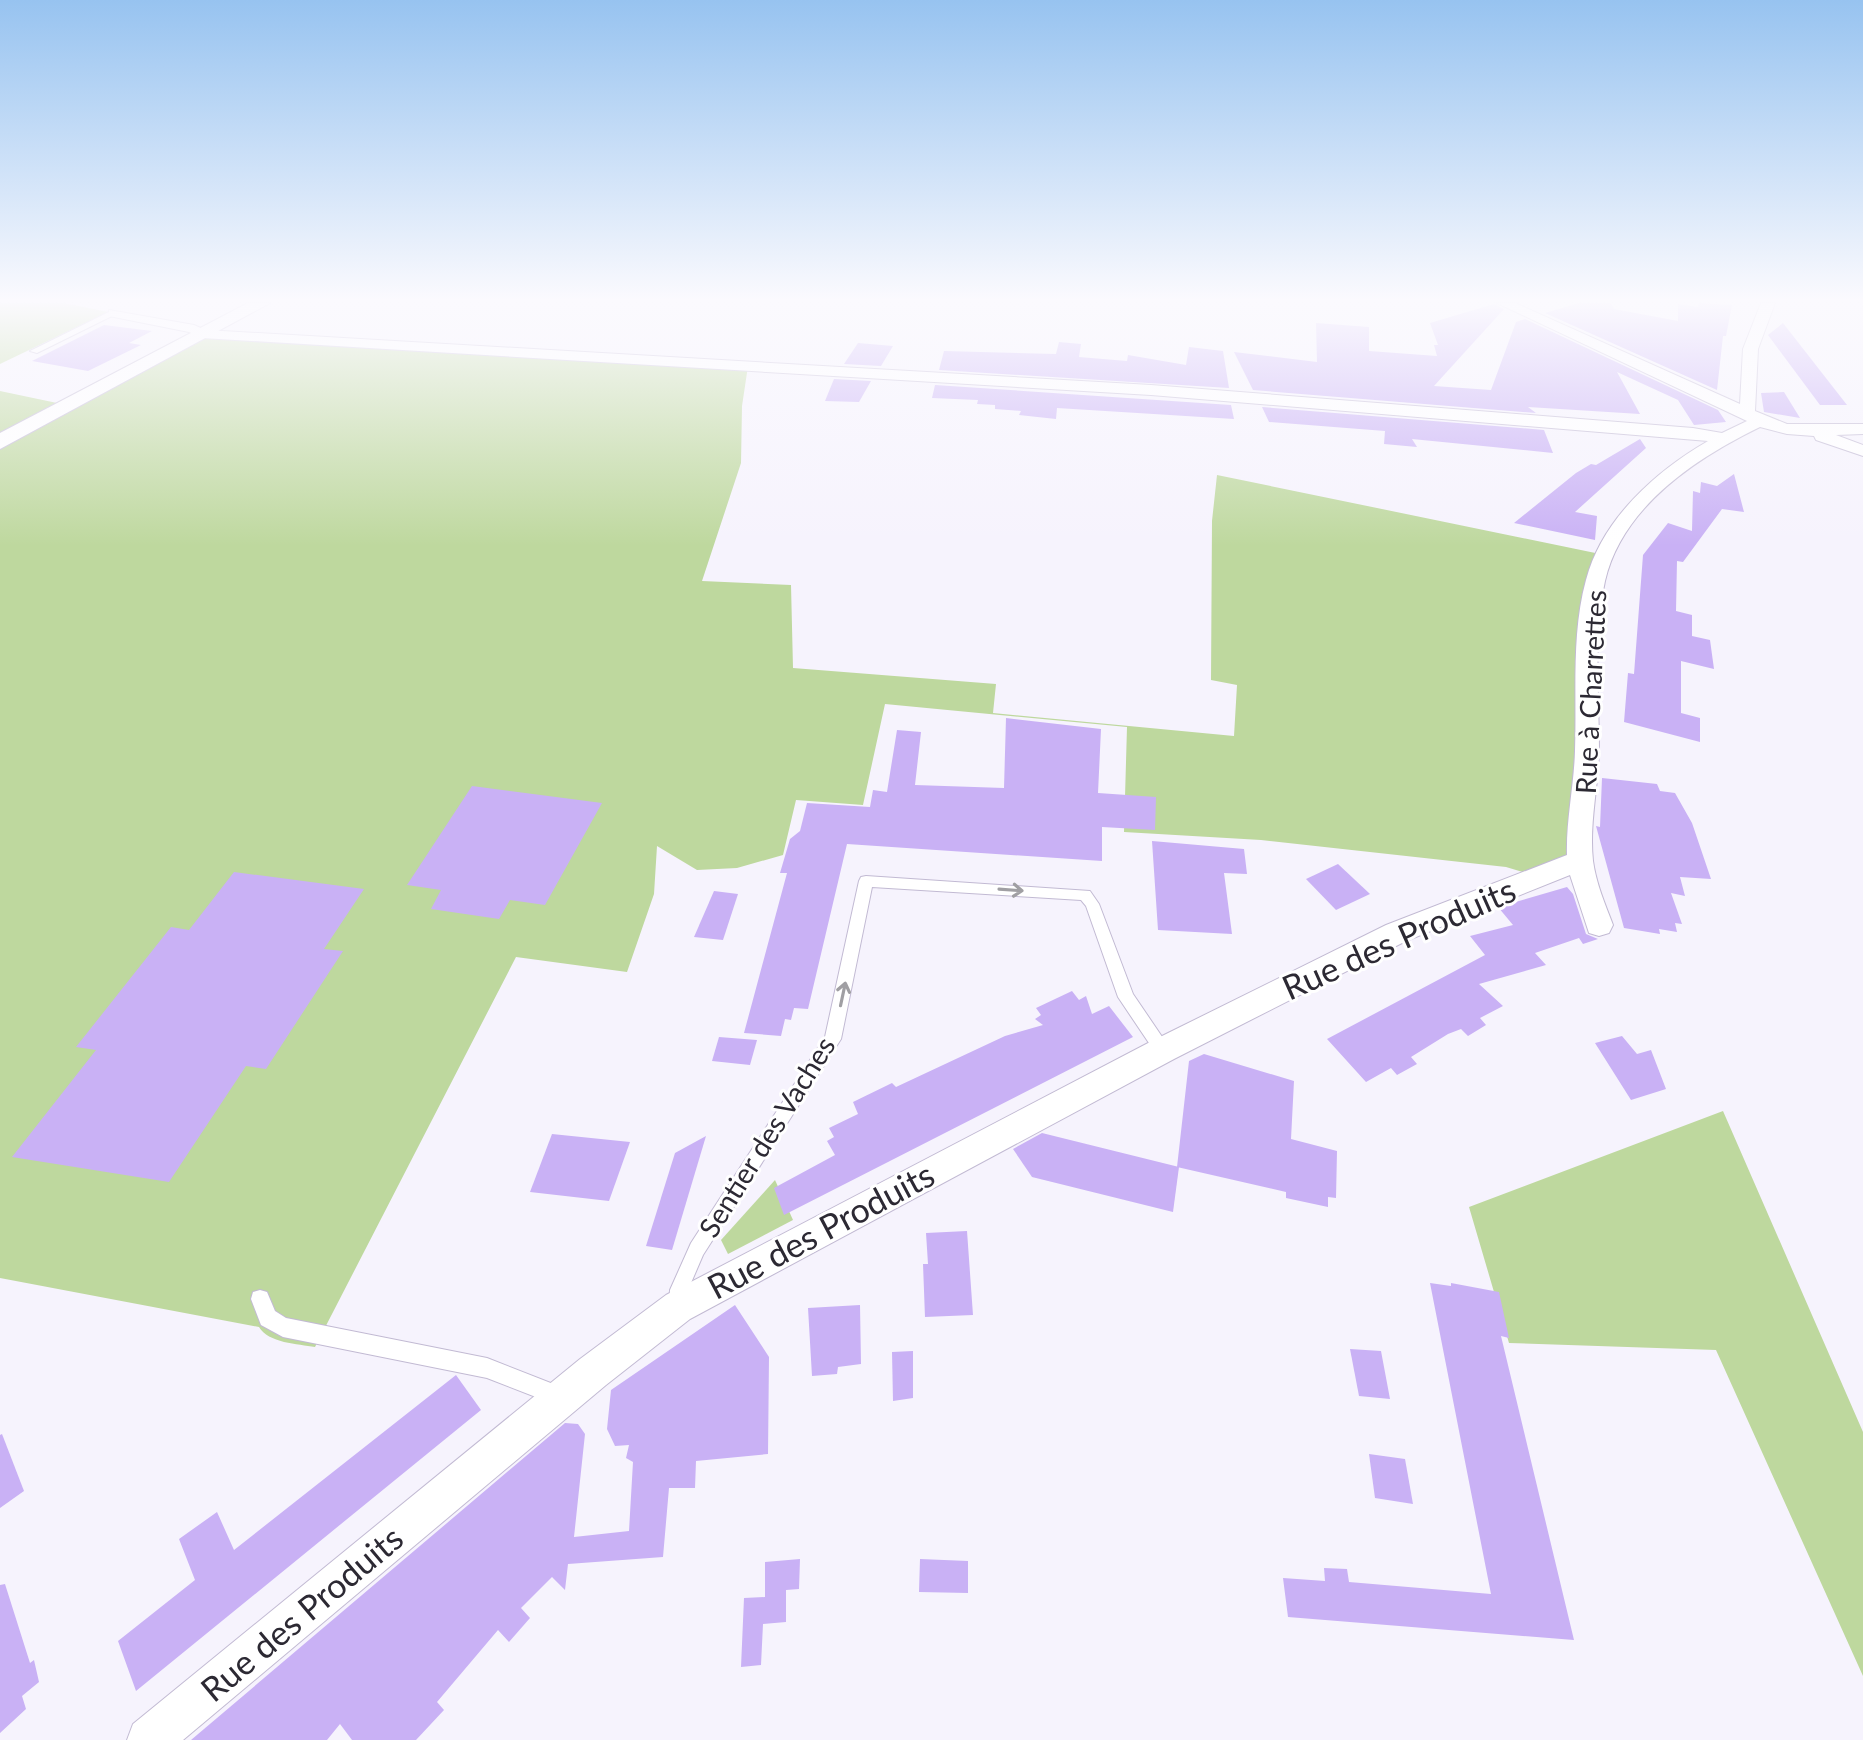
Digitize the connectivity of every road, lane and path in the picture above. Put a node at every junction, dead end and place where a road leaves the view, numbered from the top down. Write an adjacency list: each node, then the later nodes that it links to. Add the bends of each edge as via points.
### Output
1 (108, 384): 10 (street)
2 (1059, 384): 9 (street)
3 (1679, 384): 5 (street)
4 (1749, 384): 5 (street)
5 (1752, 418): 6 (street); 9 (street)
6 (1776, 428): 8 (street); 9 (street)
7 (1863, 429): 8 (street)
8 (1807, 431): 11 (street)
9 (1724, 437): 12 (street, Rue à Charrettes, via 1657,485 1634,510 1599,566 1592,604)
10 (0, 442)
11 (1863, 451)
12 (1580, 860): 13 (street); 14 (street, Rue des Produits, via 1396,933)
13 (1599, 925)
14 (1163, 1050): 16 (street, Rue des Produits); 16 (lane, Sentier des Vaches, one-way to 14, via 679,1290 697,1249 833,1039 866,881 1085,895 1126,997)
15 (260, 1299): 17 (lane, via 268,1318 283,1327 487,1368)
16 (678, 1307): 17 (street, Rue des Produits)
17 (563, 1398): 18 (street, Rue des Produits)
18 (149, 1740)

